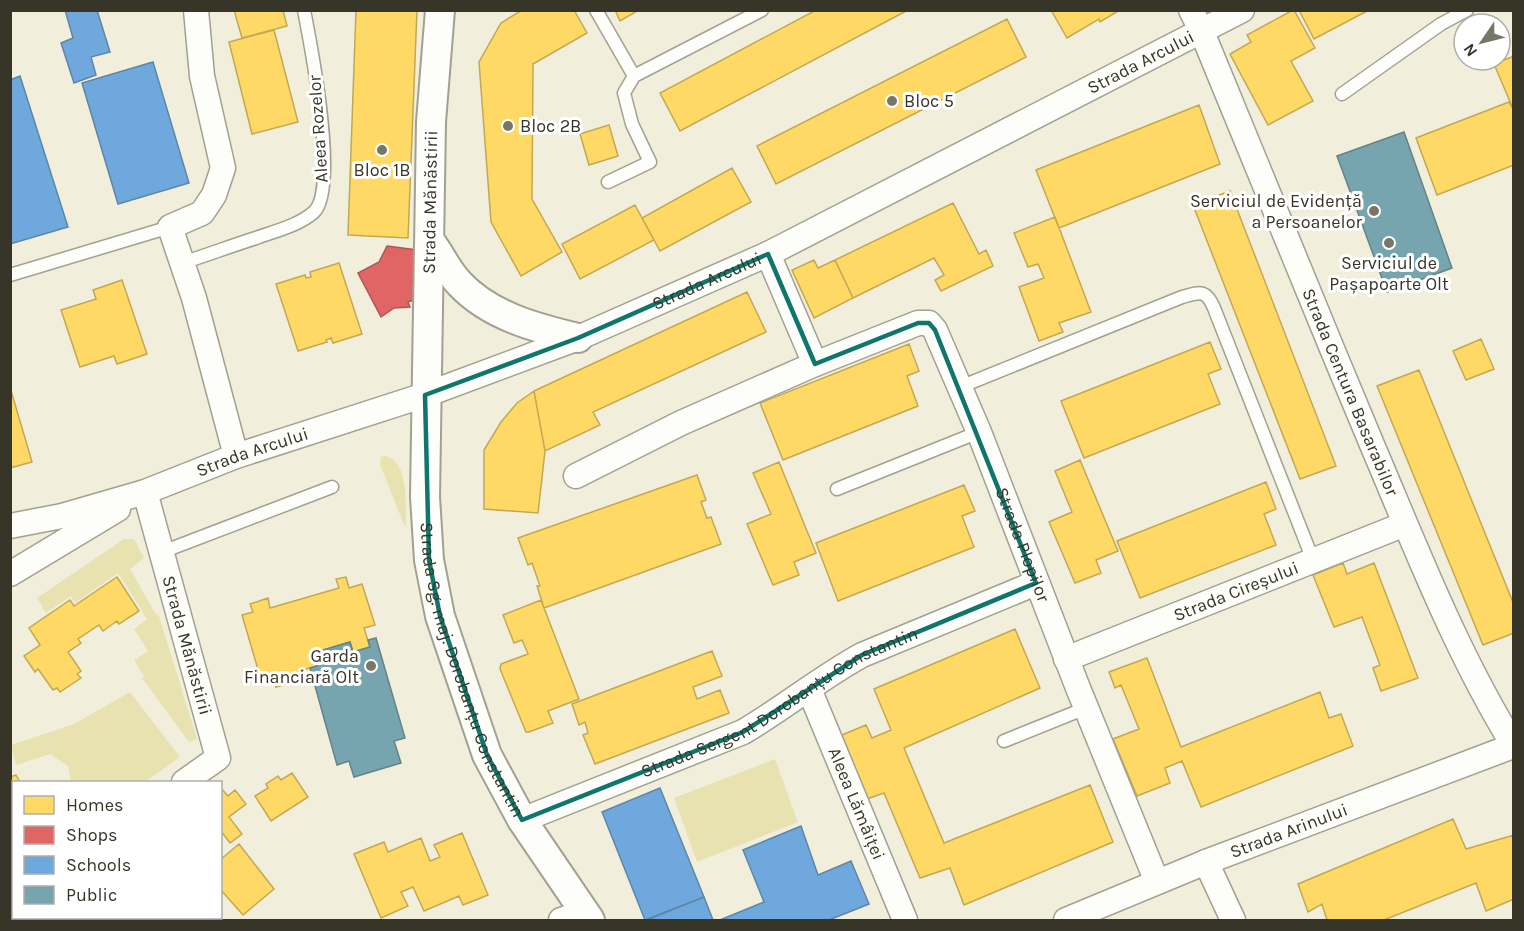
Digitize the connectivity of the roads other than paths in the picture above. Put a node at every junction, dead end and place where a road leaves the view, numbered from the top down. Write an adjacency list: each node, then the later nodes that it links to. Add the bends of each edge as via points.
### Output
1 (196, 10): 13 (street, via 202,76 223,168 214,195 202,213)
2 (304, 10): 16 (lane, Aleea Rozelor, via 319,92 324,173 316,210 287,227)
3 (440, 10): 14 (street, Strada Mănăstirii, via 431,122)
4 (596, 10): 10 (lane)
5 (762, 10): 10 (lane)
6 (1191, 10): 9 (street, Strada Centura Basarabilor)
7 (1242, 10): 9 (street, Strada Arcului)
8 (1467, 10): 11 (lane, via 1440,24)
9 (1202, 32): 15 (street, Strada Arcului); 28 (street, Strada Centura Basarabilor)
10 (634, 76): 12 (lane, via 624,93 632,124 650,162)
11 (1342, 94)
12 (608, 182)
13 (170, 226): 16 (street); 17 (lane)
14 (430, 241): 18 (street, via 454,277 485,306); 21 (street, Strada Mănăstirii)
15 (768, 254): 18 (street, Strada Arcului); 19 (street)
16 (182, 263): 23 (street)
17 (10, 275)
18 (578, 338): 21 (street, Strada Arcului)
19 (815, 364): 20 (street, Strada Plopilor, via 918,323 928,324 935,330); 24 (street, Strada Plopilor, via 681,423)
20 (960, 387): 22 (street, Strada Plopilor); 31 (lane, via 1182,297 1204,294 1209,298)
21 (425, 395): 23 (street, Strada Arcului); 40 (street, Strada Sg. maj. Dorobanțu Constantin, via 429,560 440,616 487,755)
22 (979, 432): 26 (lane); 33 (street, Strada Plopilor)
23 (236, 456): 27 (street, Strada Arcului)
24 (576, 476)
25 (332, 487): 30 (lane)
26 (837, 489)
27 (145, 492): 29 (street, Strada Arcului); 30 (street, Strada Mănăstirii); 32 (street, Strada Arcului)
28 (1405, 524): 31 (street, Strada Cireșului); 38 (street, Strada Centura Basarabilor, via 1481,689)
29 (16, 529)
30 (162, 552): 39 (street, Strada Mănăstirii, via 218,758)
31 (1313, 560): 34 (street, Strada Cireșului)
32 (10, 574)
33 (1036, 583): 34 (street, Strada Plopilor); 35 (street, Strada Sergent Dorobanțu Constantin, via 862,655)
34 (1066, 659): 36 (street, Strada Plopilor)
35 (809, 689): 40 (street, Strada Sergent Dorobanțu Constantin, via 743,732); 44 (street, Aleea Lămâiței)
36 (1086, 708): 37 (lane); 42 (street, Strada Plopilor)
37 (1004, 741)
38 (1513, 746): 41 (street, Strada Arinului)
39 (187, 781)
40 (522, 820): 43 (street, Strada Sg. maj. Dorobanțu Constantin)
41 (1206, 862): 42 (street, Strada Arinului); 46 (street)
42 (1157, 882): 45 (street, Strada Arinului)
43 (578, 918)
44 (905, 921)
45 (1066, 921)
46 (1233, 921)

